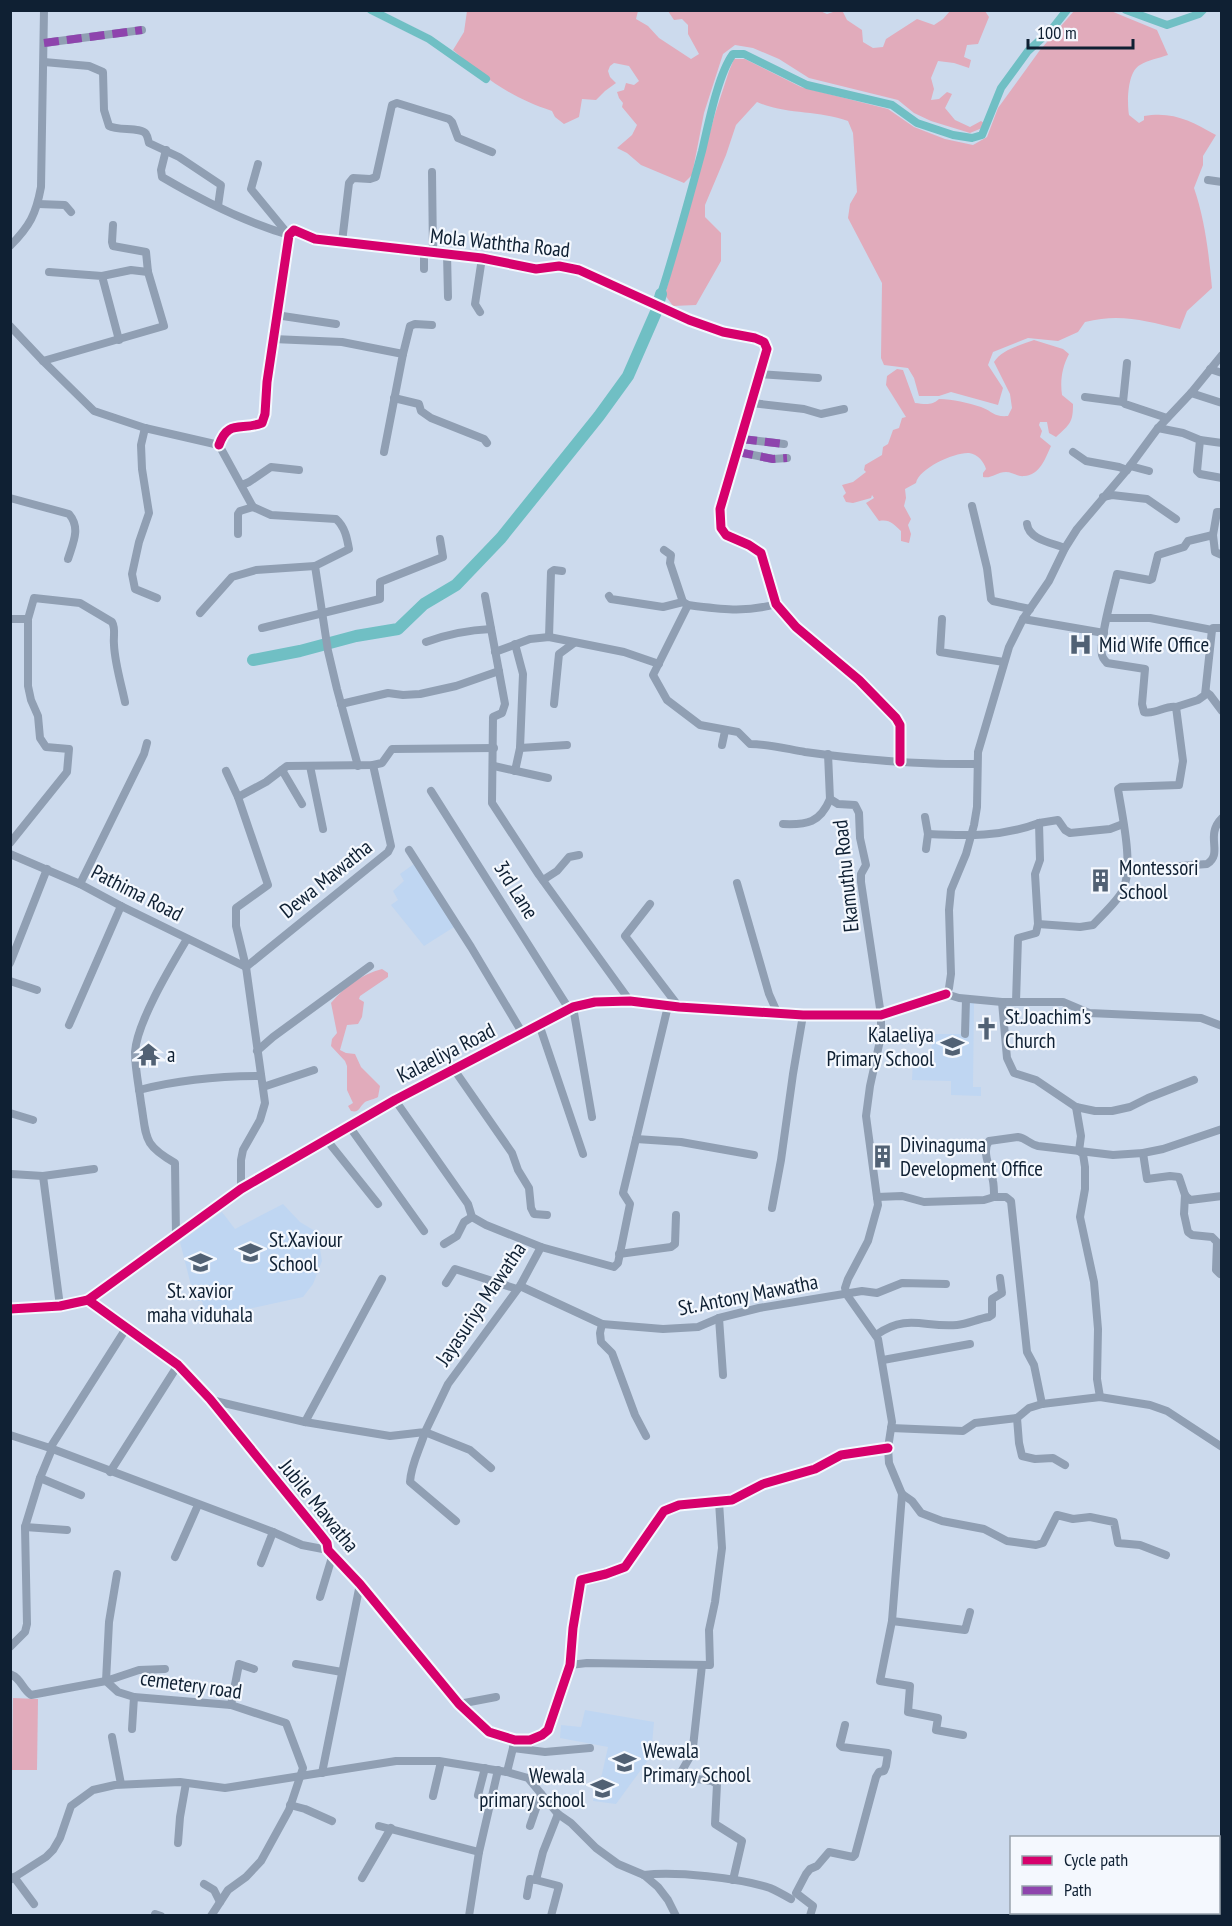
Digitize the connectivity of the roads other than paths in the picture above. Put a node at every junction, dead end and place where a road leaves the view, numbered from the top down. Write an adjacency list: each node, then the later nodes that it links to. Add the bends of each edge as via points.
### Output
1 (44, 10): 3 (street)
2 (142, 30): 3 (street)
3 (44, 43): 4 (street)
4 (44, 62): 5 (street, via 89,66 103,72 104,110 109,126 142,130 149,143); 11 (street)
5 (166, 150): 12 (street, via 221,184); 12 (street, via 162,177)
6 (492, 152): 16 (street, via 458,138 449,120 397,103 392,105 376,177 353,178 349,183)
7 (258, 164): 15 (street, via 251,189)
8 (432, 172): 19 (street)
9 (1208, 180): 10 (street)
10 (1221, 182)
11 (38, 204): 13 (street, via 65,205); 17 (street, via 31,222)
12 (218, 206): 15 (street)
13 (71, 212)
14 (113, 225): 24 (street, via 113,246 146,252)
15 (289, 235): 16 (street, Mola Waththa Road, via 294,230); 28 (street)
16 (342, 242): 18 (street, Mola Waththa Road)
17 (10, 246)
18 (424, 252): 19 (street, Mola Waththa Road); 22 (street)
19 (433, 253): 20 (street, Mola Waththa Road)
20 (447, 255): 21 (street, Mola Waththa Road); 26 (street)
21 (482, 258): 27 (street, via 475,304); 40 (street, Mola Waththa Road, via 536,269 559,266 579,270 657,307 723,332 755,338 764,342 767,349)
22 (424, 269)
23 (49, 272): 25 (street)
24 (148, 272): 25 (street, via 131,270); 33 (street, via 164,326)
25 (102, 276): 33 (street)
26 (448, 297)
27 (480, 312)
28 (276, 315): 29 (street); 32 (street)
29 (336, 324)
30 (432, 325): 34 (street, via 410,326)
31 (10, 326): 36 (street)
32 (273, 339): 34 (street, via 342,342); 57 (street, via 262,423 232,427)
33 (119, 340): 36 (street)
34 (403, 354): 44 (street)
35 (1221, 355): 38 (street)
36 (43, 361): 50 (street, via 94,411)
37 (1126, 363): 45 (street)
38 (1210, 369): 39 (street); 42 (street)
39 (1221, 373)
40 (759, 374): 41 (street); 46 (street, Mola Waththa Road)
41 (818, 378)
42 (1191, 393): 47 (street); 49 (street)
43 (1085, 397): 45 (street)
44 (394, 398): 54 (street, via 419,404 421,411 431,418); 58 (street)
45 (1123, 402): 49 (street)
46 (752, 403): 48 (street, via 821,414); 52 (street, Mola Waththa Road)
47 (1221, 403)
48 (844, 409)
49 (1167, 418): 51 (street)
50 (145, 428): 57 (street); 85 (street, via 142,470 149,513 132,574 135,589)
51 (1158, 428): 53 (street); 62 (street)
52 (742, 439): 56 (street); 59 (street, Mola Waththa Road)
53 (1200, 440): 55 (street); 65 (street, via 1197,471)
54 (487, 443)
55 (1221, 443)
56 (784, 444)
57 (219, 445): 66 (street)
58 (384, 452)
59 (738, 452): 61 (street); 87 (street, Mola Waththa Road, via 720,509 721,528 726,535 761,553)
60 (1073, 452): 62 (street, via 1086,461)
61 (787, 458)
62 (1129, 468): 64 (street); 67 (street)
63 (299, 470): 66 (street, via 271,467)
64 (1149, 471)
65 (1221, 478)
66 (242, 485): 70 (street)
67 (1103, 497): 72 (street, via 1147,499); 77 (street)
68 (10, 498): 80 (street, via 69,514 76,527)
69 (972, 506): 88 (street, via 991,599)
70 (253, 507): 74 (street, via 238,514); 81 (street, via 271,515 336,519 341,523 349,549)
71 (1221, 512): 75 (street, via 1217,512)
72 (1176, 519)
73 (1027, 524): 77 (street, via 1036,537)
74 (238, 534)
75 (1213, 536): 79 (street, via 1215,552); 91 (street, via 1188,541 1184,548 1158,555 1150,580 1117,574)
76 (440, 539): 90 (street, via 442,557 380,582 380,599)
77 (1065, 548): 88 (street)
78 (664, 550): 86 (street, via 671,555 670,563)
79 (1221, 555)
80 (68, 559)
81 (315, 566): 89 (street, via 256,570 232,577); 90 (street)
82 (561, 571): 101 (street, via 551,572)
83 (485, 596): 97 (street)
84 (609, 596): 86 (street, via 663,607)
85 (157, 598)
86 (685, 603): 87 (street, via 732,610); 107 (street)
87 (776, 604): 122 (street, via 896,718 900,725)
88 (1030, 609): 95 (street)
89 (200, 613)
90 (322, 614): 96 (street); 111 (street)
91 (1107, 618): 99 (street, via 1150,618); 100 (street)
92 (10, 619): 93 (street)
93 (28, 619): 110 (street, via 34,598 80,603 112,621 115,660); 144 (street, via 28,686 40,738 46,747 69,749 69,753 67,772)
94 (942, 619): 106 (street, via 940,652)
95 (1023, 619): 100 (street); 106 (street)
96 (262, 627)
97 (491, 628): 102 (street); 105 (street)
98 (1221, 628): 99 (street)
99 (1212, 630): 109 (street)
100 (1104, 633): 113 (street, via 1102,652 1107,663 1145,669 1144,712 1151,714)
101 (549, 637): 103 (street); 104 (street)
102 (426, 642)
103 (574, 643): 107 (street, via 624,652); 112 (street, via 559,654)
104 (515, 644): 105 (street); 120 (street, via 524,674)
105 (495, 652): 108 (street)
106 (1004, 662): 123 (street)
107 (659, 664): 115 (street, via 653,675 667,700 700,725)
108 (499, 672): 111 (street, via 420,694 388,693); 119 (street, via 505,704 502,713 493,717)
109 (1206, 692): 113 (street, via 1198,700); 114 (street)
110 (125, 702)
111 (341, 704): 126 (street)
112 (554, 704)
113 (1176, 706): 140 (street, via 1183,761 1179,785 1118,789)
114 (1221, 711)
115 (725, 730): 118 (street); 121 (street, via 738,732 750,744)
116 (147, 743): 153 (street)
117 (567, 745): 120 (street)
118 (722, 745)
119 (494, 748): 124 (street, via 392,749 382,763); 127 (street)
120 (520, 748): 130 (street)
121 (828, 754): 122 (street); 134 (street, Ekamuthu Road)
122 (900, 762): 123 (street)
123 (977, 764): 143 (street, via 976,817)
124 (374, 765): 126 (street); 160 (street, Dewa Mawatha, via 391,846 388,852)
125 (310, 766): 126 (street); 128 (street, via 287,766); 141 (street)
126 (358, 766)
127 (494, 766): 130 (street); 151 (street, via 492,803)
128 (282, 770): 133 (street); 135 (street)
129 (226, 771): 133 (street)
130 (515, 771): 131 (street)
131 (548, 778)
132 (432, 791): 170 (street, 3rd Lane)
133 (238, 797): 160 (street, via 268,885 236,908 236,926)
134 (830, 799): 139 (street, via 826,810 805,825); 173 (street, Ekamuthu Road, via 855,805 859,813 866,866 861,882)
135 (302, 804)
136 (925, 817): 142 (street)
137 (1221, 818): 150 (street, via 1214,830 1215,855 1207,864)
138 (1039, 823): 140 (street, via 1058,820 1070,833); 143 (street); 156 (street, via 1040,860 1035,874)
139 (783, 824)
140 (1123, 824): 150 (street)
141 (323, 829)
142 (928, 834): 143 (street); 145 (street)
143 (971, 837): 163 (street, via 951,890 951,974)
144 (10, 843)
145 (926, 849)
146 (409, 850): 177 (street)
147 (10, 854): 149 (street, Pathima Road)
148 (579, 855): 151 (street, via 569,857)
149 (46, 869): 153 (street, Pathima Road); 158 (street)
150 (1128, 870): 156 (street, via 1123,891 1093,925)
151 (543, 880): 165 (street)
152 (737, 883): 171 (street)
153 (81, 884): 155 (street, Pathima Road)
154 (650, 904): 169 (street, via 625,936)
155 (121, 906): 157 (street, Pathima Road); 175 (street)
156 (1038, 924): 167 (street, via 1036,933 1018,938)
157 (188, 939): 160 (street, Pathima Road); 185 (street, via 139,1032 135,1053)
158 (10, 963)
159 (370, 966): 179 (street)
160 (246, 967): 179 (street)
161 (10, 981): 162 (street)
162 (36, 990)
163 (946, 994): 164 (street); 173 (street, Kalaeliya Road)
164 (966, 999): 166 (street); 178 (street)
165 (630, 1001): 168 (street, Kalaeliya Road); 170 (street, Kalaeliya Road, via 596,1002)
166 (1002, 1002): 167 (street); 187 (street, via 1007,1058 1014,1073 1036,1080)
167 (1016, 1002): 176 (street, via 1063,1002 1089,1013 1201,1018)
168 (668, 1006): 169 (street, Kalaeliya Road); 194 (street)
169 (679, 1007): 171 (street, Kalaeliya Road)
170 (571, 1008): 174 (street, Kalaeliya Road); 189 (street)
171 (777, 1012): 172 (street, Kalaeliya Road)
172 (803, 1015): 173 (street, Kalaeliya Road); 208 (street)
173 (881, 1015): 205 (street, Ekamuthu Road, via 881,1036 866,1116)
174 (539, 1024): 177 (street, Kalaeliya Road); 197 (street)
175 (69, 1025)
176 (1221, 1026)
177 (523, 1034): 180 (street, Kalaeliya Road)
178 (965, 1034)
179 (257, 1051): 182 (street)
180 (453, 1068): 186 (street, Kalaeliya Road); 209 (street, via 512,1153 530,1188 534,1214)
181 (314, 1070): 184 (street)
182 (261, 1076): 184 (street); 185 (street)
183 (1194, 1080): 187 (street, via 1130,1107 1095,1111)
184 (263, 1088): 202 (street, via 265,1104 260,1120 243,1150)
185 (140, 1090): 213 (street, via 147,1140 157,1153 175,1164)
186 (395, 1100): 191 (street, Kalaeliya Road); 211 (street, via 468,1204)
187 (1076, 1107): 195 (street, via 1081,1136)
188 (10, 1113): 190 (street)
189 (592, 1117)
190 (33, 1120)
191 (349, 1126): 193 (street, Kalaeliya Road); 212 (street)
192 (1221, 1129): 196 (street)
193 (326, 1139): 202 (street, Kalaeliya Road); 207 (street)
194 (636, 1139): 198 (street, via 681,1142); 216 (street, via 623,1193 630,1204)
195 (1079, 1151): 196 (street); 206 (street, via 1029,1144 1018,1137 989,1141 986,1152); 235 (street, via 1085,1167 1080,1217 1094,1282 1098,1329 1096,1379)
196 (1143, 1153): 203 (street, via 1147,1179 1179,1177)
197 (583, 1154)
198 (754, 1155)
199 (94, 1169): 201 (street)
200 (11, 1174): 201 (street)
201 (43, 1176): 225 (street)
202 (241, 1189): 213 (street, Kalaeliya Road)
203 (1185, 1195): 204 (street, via 1190,1200); 217 (street, via 1188,1232 1212,1237 1217,1242 1216,1270)
204 (1221, 1196)
205 (878, 1197): 206 (street, via 902,1196 924,1202); 223 (street, Ekamuthu Road, via 868,1241 845,1288)
206 (994, 1197): 237 (street, via 1011,1201 1027,1352 1034,1365)
207 (378, 1204)
208 (772, 1208)
209 (547, 1215)
210 (676, 1215): 216 (street, via 675,1244 671,1247)
211 (472, 1217): 214 (street, via 464,1222 457,1236); 215 (street)
212 (424, 1232)
213 (176, 1237): 224 (street, Kalaeliya Road)
214 (444, 1244)
215 (541, 1247): 216 (street, Jayasuriya Mawatha, via 614,1267); 222 (street, Jayasuriya Mawatha)
216 (619, 1254)
217 (1220, 1274)
218 (1000, 1278): 230 (street, via 1002,1293 992,1299 989,1317 956,1325 910,1322)
219 (382, 1279): 239 (street)
220 (446, 1283): 222 (street, St. Antony Mawatha, via 455,1269)
221 (946, 1284): 223 (street, St. Antony Mawatha, via 902,1283 877,1293)
222 (518, 1287): 228 (street, St. Antony Mawatha); 241 (street, Jayasuriya Mawatha, via 448,1384)
223 (847, 1295): 227 (street, St. Antony Mawatha); 230 (street)
224 (88, 1300): 225 (street, Kalaeliya Road); 229 (street, Jubile Mawatha)
225 (60, 1306): 226 (street, Kalaeliya Road)
226 (10, 1309)
227 (719, 1318): 228 (street, St. Antony Mawatha, via 686,1328); 234 (street)
228 (602, 1324): 243 (street, via 601,1342 612,1353)
229 (127, 1327): 233 (street, Jubile Mawatha); 246 (street)
230 (876, 1335): 232 (street)
231 (970, 1344): 232 (street)
232 (883, 1360): 240 (street)
233 (178, 1365): 236 (street, Jubile Mawatha); 249 (street)
234 (723, 1375)
235 (1101, 1397): 237 (street); 244 (street, via 1167,1411)
236 (210, 1399): 239 (street); 259 (street, Jubile Mawatha, via 320,1534)
237 (1042, 1404): 238 (street, via 1029,1407)
238 (1017, 1418): 240 (street, via 975,1423 963,1431); 247 (street, via 1022,1456 1053,1458)
239 (305, 1422): 241 (street, via 390,1436)
240 (891, 1428): 245 (street)
241 (425, 1432): 248 (street, via 470,1450); 255 (street, Jayasuriya Mawatha, via 410,1469 410,1482)
242 (10, 1435): 246 (street)
243 (646, 1436)
244 (1221, 1447)
245 (888, 1448): 251 (street, via 888,1463); 253 (street, via 841,1455 815,1469)
246 (51, 1449): 249 (street); 250 (street)
247 (1065, 1465)
248 (491, 1468)
249 (110, 1472): 254 (street)
250 (40, 1478): 252 (street); 256 (street)
251 (902, 1494): 260 (street, via 921,1513 984,1529 1007,1541 1043,1543 1057,1515 1073,1519 1090,1517 1114,1522 1118,1543 1140,1545); 267 (street)
252 (81, 1495)
253 (719, 1502): 270 (street, via 679,1505 664,1511 625,1567 581,1580); 271 (street, via 722,1548 709,1630 710,1665)
254 (198, 1505): 258 (street); 261 (street)
255 (456, 1521)
256 (25, 1527): 257 (street); 268 (street, via 27,1624 25,1632)
257 (67, 1530)
258 (273, 1532): 259 (street); 262 (street)
259 (330, 1552): 264 (street, Jubile Mawatha); 265 (street)
260 (1166, 1555)
261 (175, 1557)
262 (261, 1563)
263 (117, 1574): 276 (street, via 109,1622)
264 (360, 1584): 274 (street); 279 (street, Jubile Mawatha)
265 (320, 1597)
266 (970, 1611): 267 (street, via 965,1630)
267 (892, 1621): 283 (street, via 880,1681 910,1686 908,1712 938,1718 936,1730)
268 (10, 1647)
269 (296, 1664): 274 (street)
270 (570, 1665): 271 (street); 285 (street, via 548,1730)
271 (702, 1665): 309 (street, via 693,1747 680,1774 717,1784 715,1824 742,1841)
272 (165, 1669): 276 (street, via 139,1670)
273 (254, 1669): 280 (street, via 239,1664)
274 (342, 1672): 290 (street)
275 (10, 1674): 276 (street, via 31,1695)
276 (106, 1682): 277 (street, cemetery road, via 118,1692)
277 (134, 1697): 280 (street, cemetery road); 282 (street)
278 (496, 1697): 279 (street)
279 (459, 1704): 285 (street, Jubile Mawatha, via 489,1732)
280 (231, 1706): 291 (street, cemetery road, via 286,1723 303,1768)
281 (845, 1725): 319 (street, via 842,1747 888,1753 886,1766 876,1777 855,1855 829,1852 801,1881 796,1893 813,1906)
282 (132, 1729)
283 (963, 1735)
284 (112, 1737): 293 (street)
285 (514, 1744): 286 (street, Jubile Mawatha, via 545,1752); 289 (street)
286 (590, 1748)
287 (441, 1762): 288 (street); 290 (street, via 396,1761); 296 (street)
288 (485, 1768): 289 (street); 295 (street)
289 (503, 1771): 294 (street, via 528,1778); 304 (street)
290 (322, 1773): 291 (street)
291 (299, 1777): 292 (street, via 225,1788); 297 (street)
292 (186, 1783): 293 (street); 303 (street)
293 (121, 1784): 307 (street, via 93,1790 71,1806 53,1850)
294 (541, 1794): 298 (street); 301 (street)
295 (478, 1795)
296 (433, 1797)
297 (290, 1805): 299 (street); 313 (street, via 261,1860)
298 (558, 1814): 305 (street, via 618,1864); 308 (street)
299 (332, 1821)
300 (379, 1826): 302 (street)
301 (530, 1826)
302 (391, 1828): 304 (street); 306 (street)
303 (178, 1843)
304 (479, 1852): 316 (street)
305 (644, 1875): 309 (street, via 666,1873); 318 (street, via 658,1887)
306 (362, 1878)
307 (12, 1879): 314 (street)
308 (536, 1880): 311 (street, via 530,1879); 317 (street, via 559,1886)
309 (733, 1880): 312 (street, via 769,1888)
310 (204, 1884): 313 (street, via 214,1890)
311 (527, 1896)
312 (790, 1899)
313 (220, 1902): 315 (street)
314 (33, 1904)
315 (211, 1916)
316 (469, 1916)
317 (551, 1916)
318 (676, 1916)
319 (810, 1916)

